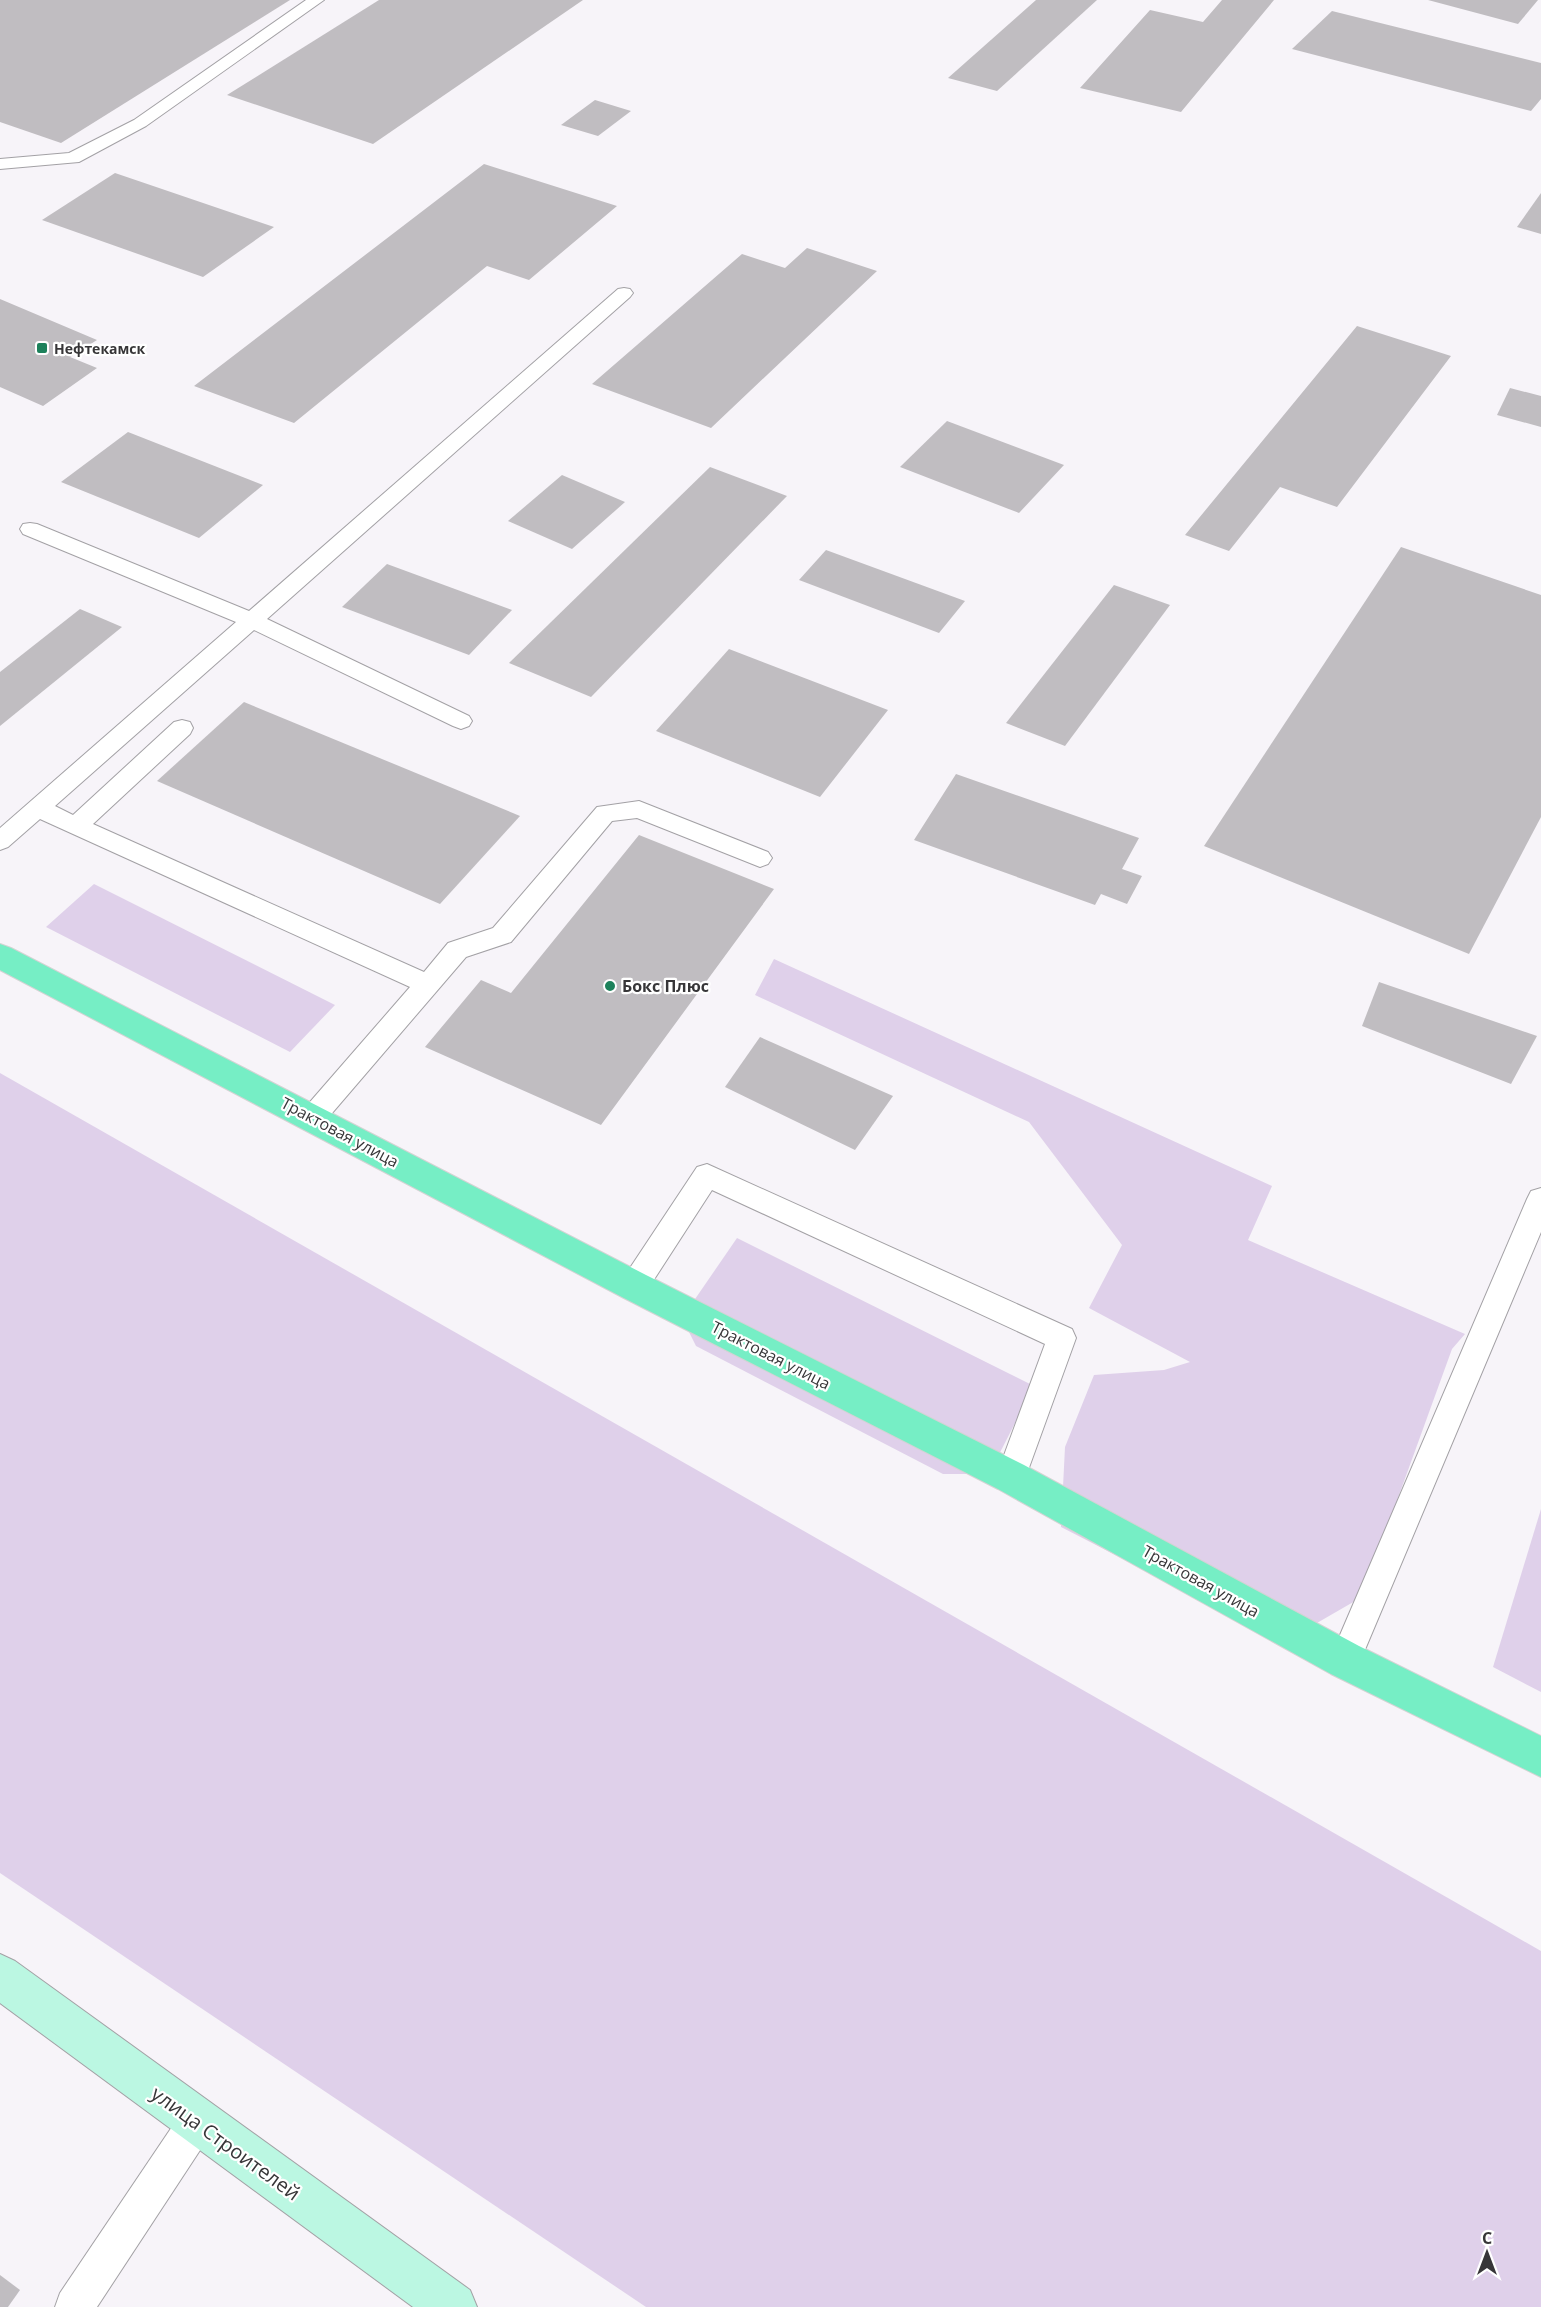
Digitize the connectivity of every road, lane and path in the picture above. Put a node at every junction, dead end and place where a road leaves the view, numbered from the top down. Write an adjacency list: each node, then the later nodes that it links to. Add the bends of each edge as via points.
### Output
1 (316, 0): 2 (lane, via 140,123 73,158)
2 (0, 164)
3 (624, 293): 5 (lane)
4 (30, 529): 5 (lane)
5 (251, 620): 6 (lane); 8 (lane)
6 (461, 721)
7 (182, 728): 9 (lane)
8 (37, 808): 9 (lane); 10 (lane)
9 (76, 826): 13 (lane)
10 (0, 840)
11 (760, 858): 13 (lane, via 639,809 606,813 502,934 457,950)
12 (0, 956): 14 (main road, Трактовая улица)
13 (427, 984): 14 (lane)
14 (312, 1118): 16 (main road, Трактовая улица)
15 (1541, 1198): 18 (lane)
16 (634, 1286): 17 (main road, Трактовая улица); 17 (lane, via 707,1175 1062,1338)
17 (1011, 1477): 18 (main road, Трактовая улица)
18 (1345, 1660): 19 (main road, Трактовая улица)
19 (1541, 1757)
20 (0, 1976): 21 (main road, улица Строителей)
21 (197, 2122): 22 (lane); 23 (main road, улица Строителей)
22 (74, 2307)
23 (453, 2307)

